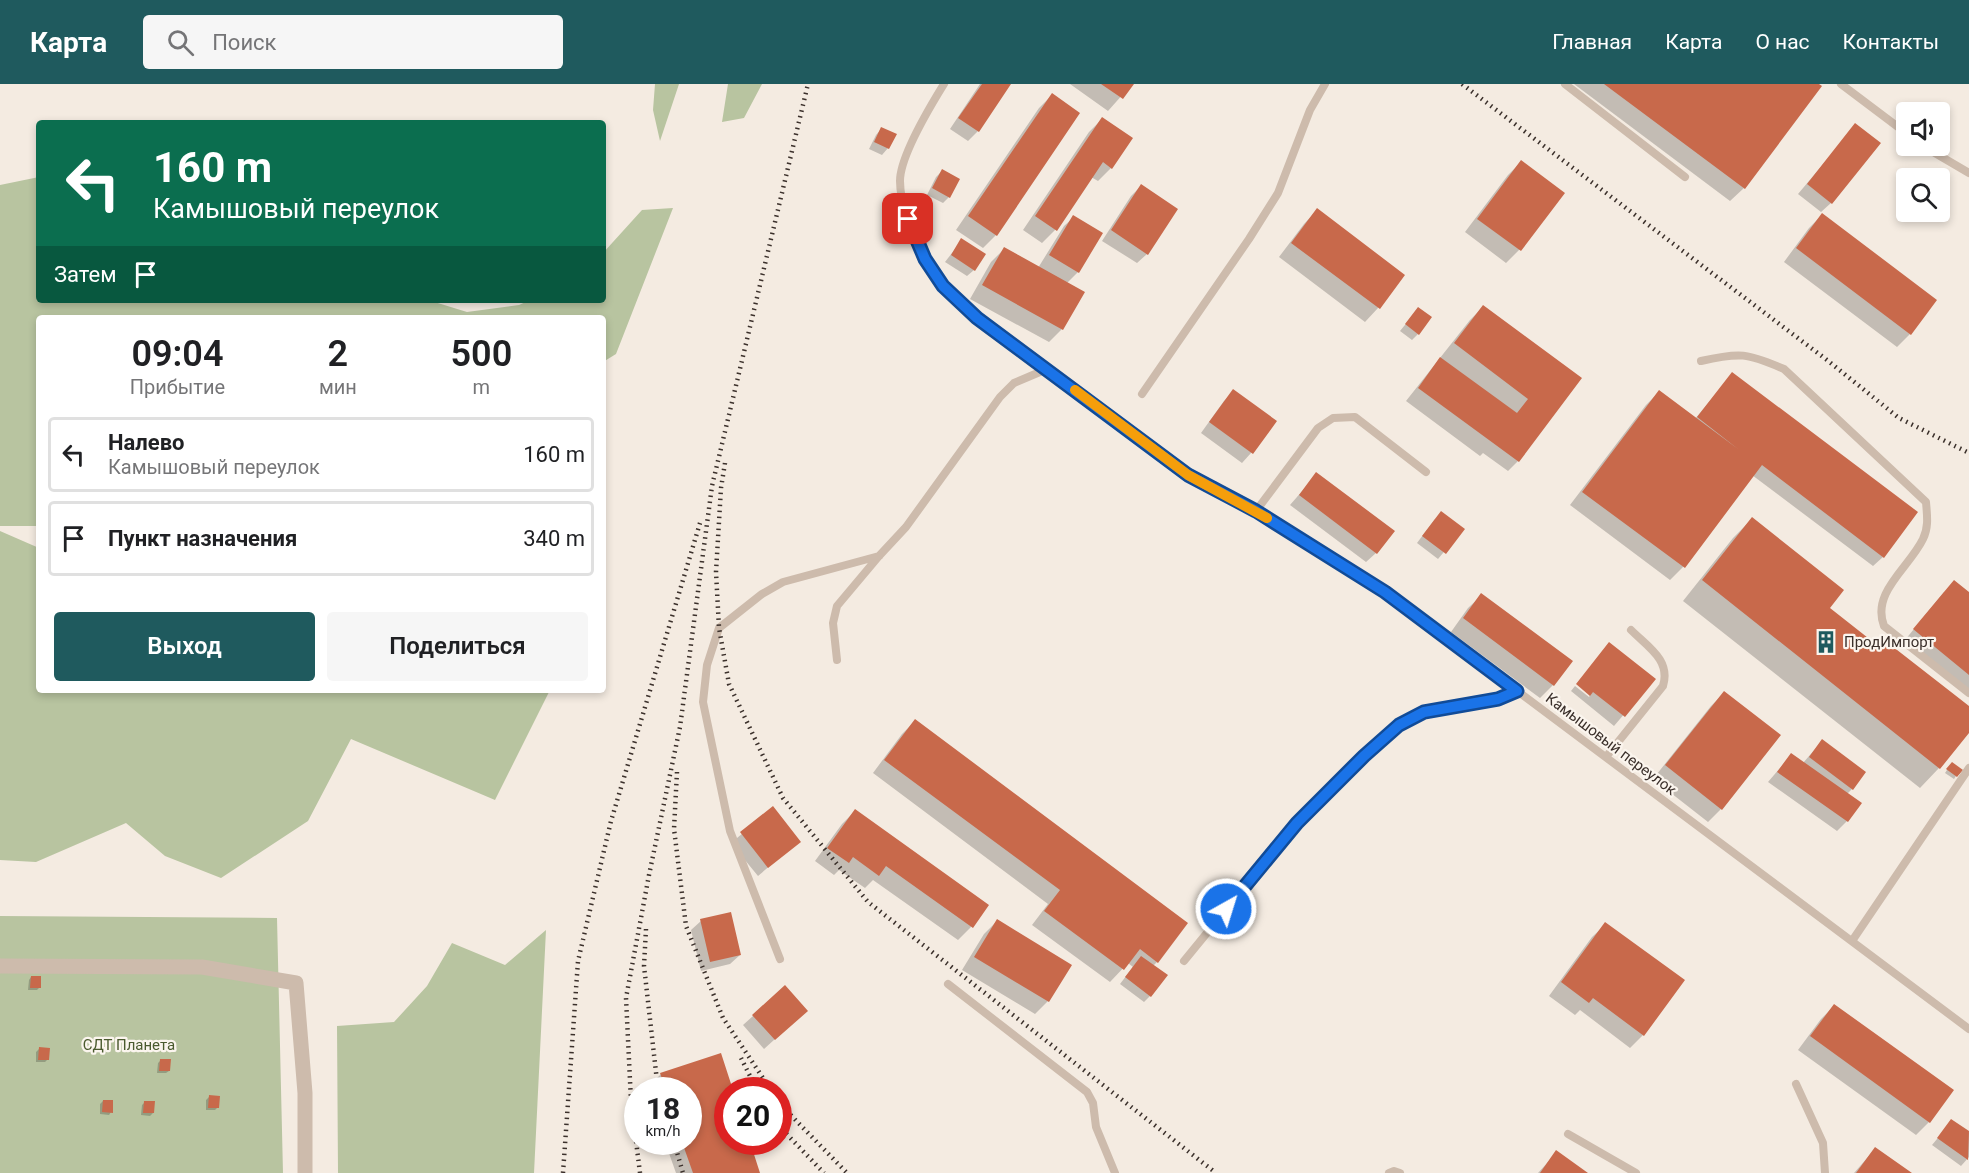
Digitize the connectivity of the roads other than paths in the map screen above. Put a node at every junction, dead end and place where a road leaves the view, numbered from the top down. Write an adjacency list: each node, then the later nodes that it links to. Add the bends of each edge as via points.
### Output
1 (944, 84): 10 (lane, Камышовый переулок, via 904,162 900,180 908,219 925,259 943,286 977,318)
2 (1325, 84): 11 (lane, via 1310,110 1278,193)
3 (1565, 84): 8 (lane)
4 (1841, 84): 5 (lane)
5 (1896, 125)
6 (1940, 156): 7 (lane)
7 (1969, 173)
8 (1684, 177)
9 (1701, 361): 18 (lane, via 1731,354 1756,357 1784,369 1926,502 1928,524 1923,540 1894,580 1880,615 1884,626)
10 (1047, 369): 13 (lane, Камышовый переулок, via 1188,475); 14 (lane, via 1014,383 1000,397 906,527)
11 (1142, 394)
12 (1426, 472): 13 (lane, via 1355,417 1334,418 1318,428)
13 (1256, 511): 17 (lane, Камышовый переулок, via 1385,592)
14 (879, 556): 16 (lane, via 837,606 833,623); 22 (lane, via 783,582 762,594 719,628 707,665 703,702 730,831)
15 (1631, 630): 19 (lane, via 1663,662 1666,675 1663,686)
16 (837, 660)
17 (1517, 691): 19 (lane, Камышовый переулок); 23 (lane, via 1498,699 1424,712 1399,725 1297,823)
18 (1969, 693)
19 (1606, 757): 21 (lane, Камышовый переулок)
20 (1969, 768): 21 (lane)
21 (1852, 941): 26 (lane, Камышовый переулок)
22 (780, 959)
23 (1184, 961)
24 (0, 966): 29 (street, via 202,967 296,983 305,1093)
25 (948, 984): 30 (lane, via 1087,1092 1094,1103 1096,1127)
26 (1969, 1029)
27 (1796, 1084): 34 (lane, via 1823,1143)
28 (1568, 1134): 33 (lane)
29 (305, 1173)
30 (1115, 1173)
31 (1389, 1173): 32 (lane)
32 (1400, 1173)
33 (1636, 1173)
34 (1825, 1173)

